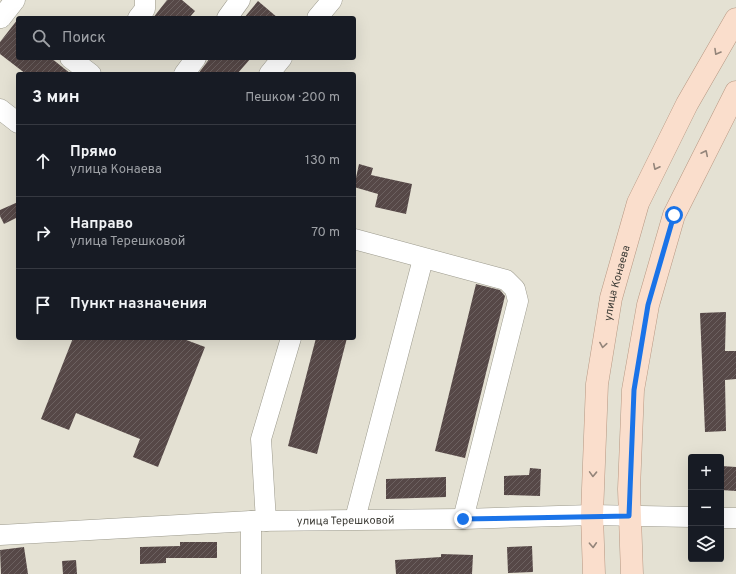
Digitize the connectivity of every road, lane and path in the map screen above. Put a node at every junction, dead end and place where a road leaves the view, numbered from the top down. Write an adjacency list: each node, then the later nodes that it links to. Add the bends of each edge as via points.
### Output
1 (15, 0): 6 (street)
2 (145, 0): 4 (street, via 145,10)
3 (240, 0): 5 (street)
4 (140, 16)
5 (228, 16)
6 (6, 18)
7 (736, 18): 20 (main road, улица Конаева, one-way to 20, via 687,104 638,203 612,298 597,384)
8 (73, 60): 11 (street)
9 (194, 60): 12 (street)
10 (280, 60): 13 (street)
11 (88, 72)
12 (186, 72)
13 (271, 72)
14 (736, 92): 21 (main road, one-way to 14, via 634,390 648,305 674,215)
15 (0, 109): 16 (street)
16 (16, 121)
17 (356, 240): 18 (street)
18 (423, 259): 25 (street); 26 (street, via 506,280 515,289 518,301)
19 (290, 340): 27 (street, via 261,439)
20 (592, 515): 21 (street, улица Терешковой); 26 (street, улица Терешковой); 31 (main road, улица Конаева, one-way to 31)
21 (629, 516): 22 (street, улица Терешковой); 29 (main road)
22 (688, 517)
23 (724, 518): 24 (street)
24 (736, 518)
25 (355, 519): 26 (street, улица Терешковой); 27 (street, улица Терешковой)
26 (463, 519)
27 (258, 521): 28 (street, улица Терешковой); 30 (street)
28 (0, 535)
29 (634, 569)
30 (251, 574)
31 (594, 574)

